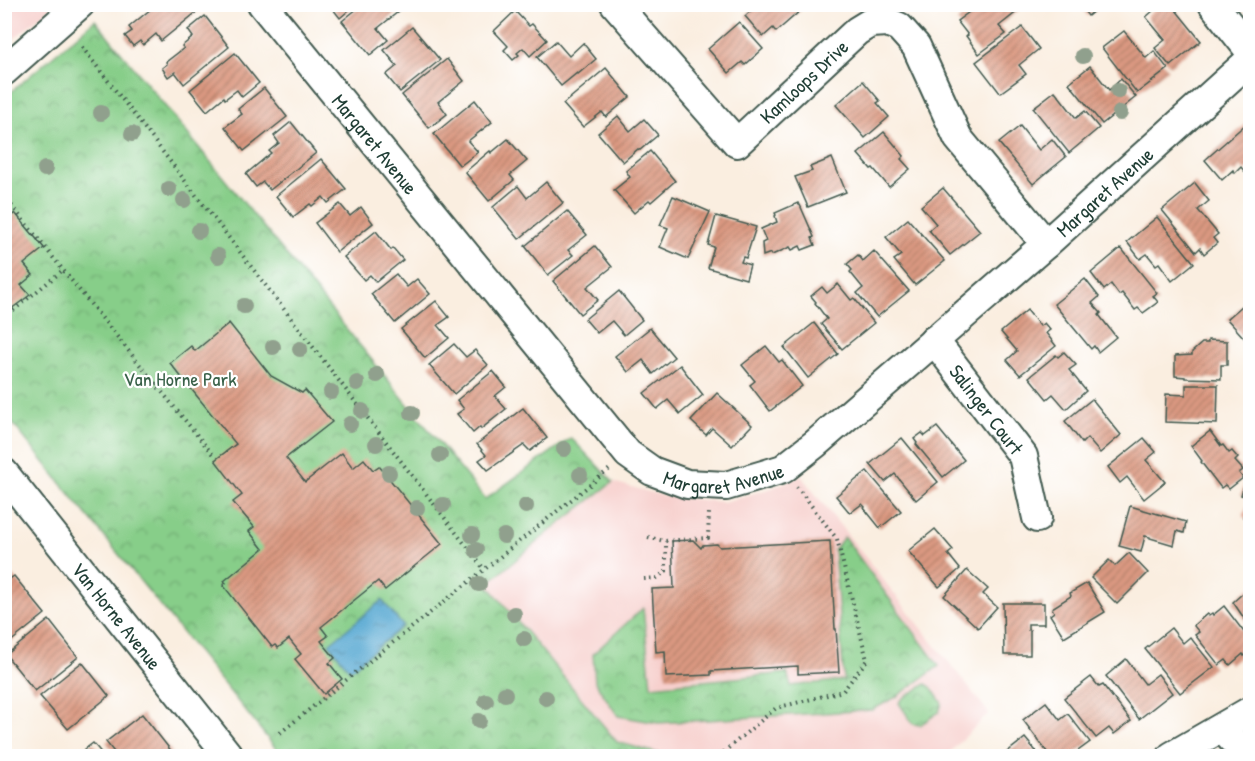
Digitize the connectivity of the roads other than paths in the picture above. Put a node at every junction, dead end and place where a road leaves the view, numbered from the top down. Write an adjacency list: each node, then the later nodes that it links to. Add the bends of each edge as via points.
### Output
1 (80, 4): 7 (street)
2 (262, 4): 9 (street, Margaret Avenue, via 628,454 652,471 687,484 726,486 783,470)
3 (615, 4): 8 (street, Kamloops Drive, via 737,143 856,31 870,23 886,22 899,27 916,46 958,138)
4 (1213, 4): 5 (street)
5 (1251, 51)
6 (1251, 60): 8 (street, Margaret Avenue)
7 (4, 71)
8 (1046, 244): 9 (street, Margaret Avenue)
9 (934, 340): 11 (street, Salinger Court, via 1023,456)
10 (4, 473): 14 (street, Van Horne Avenue)
11 (1037, 518)
12 (1251, 711): 13 (street)
13 (1222, 728): 15 (street); 16 (street)
14 (229, 756)
15 (1172, 756)
16 (1247, 756)

